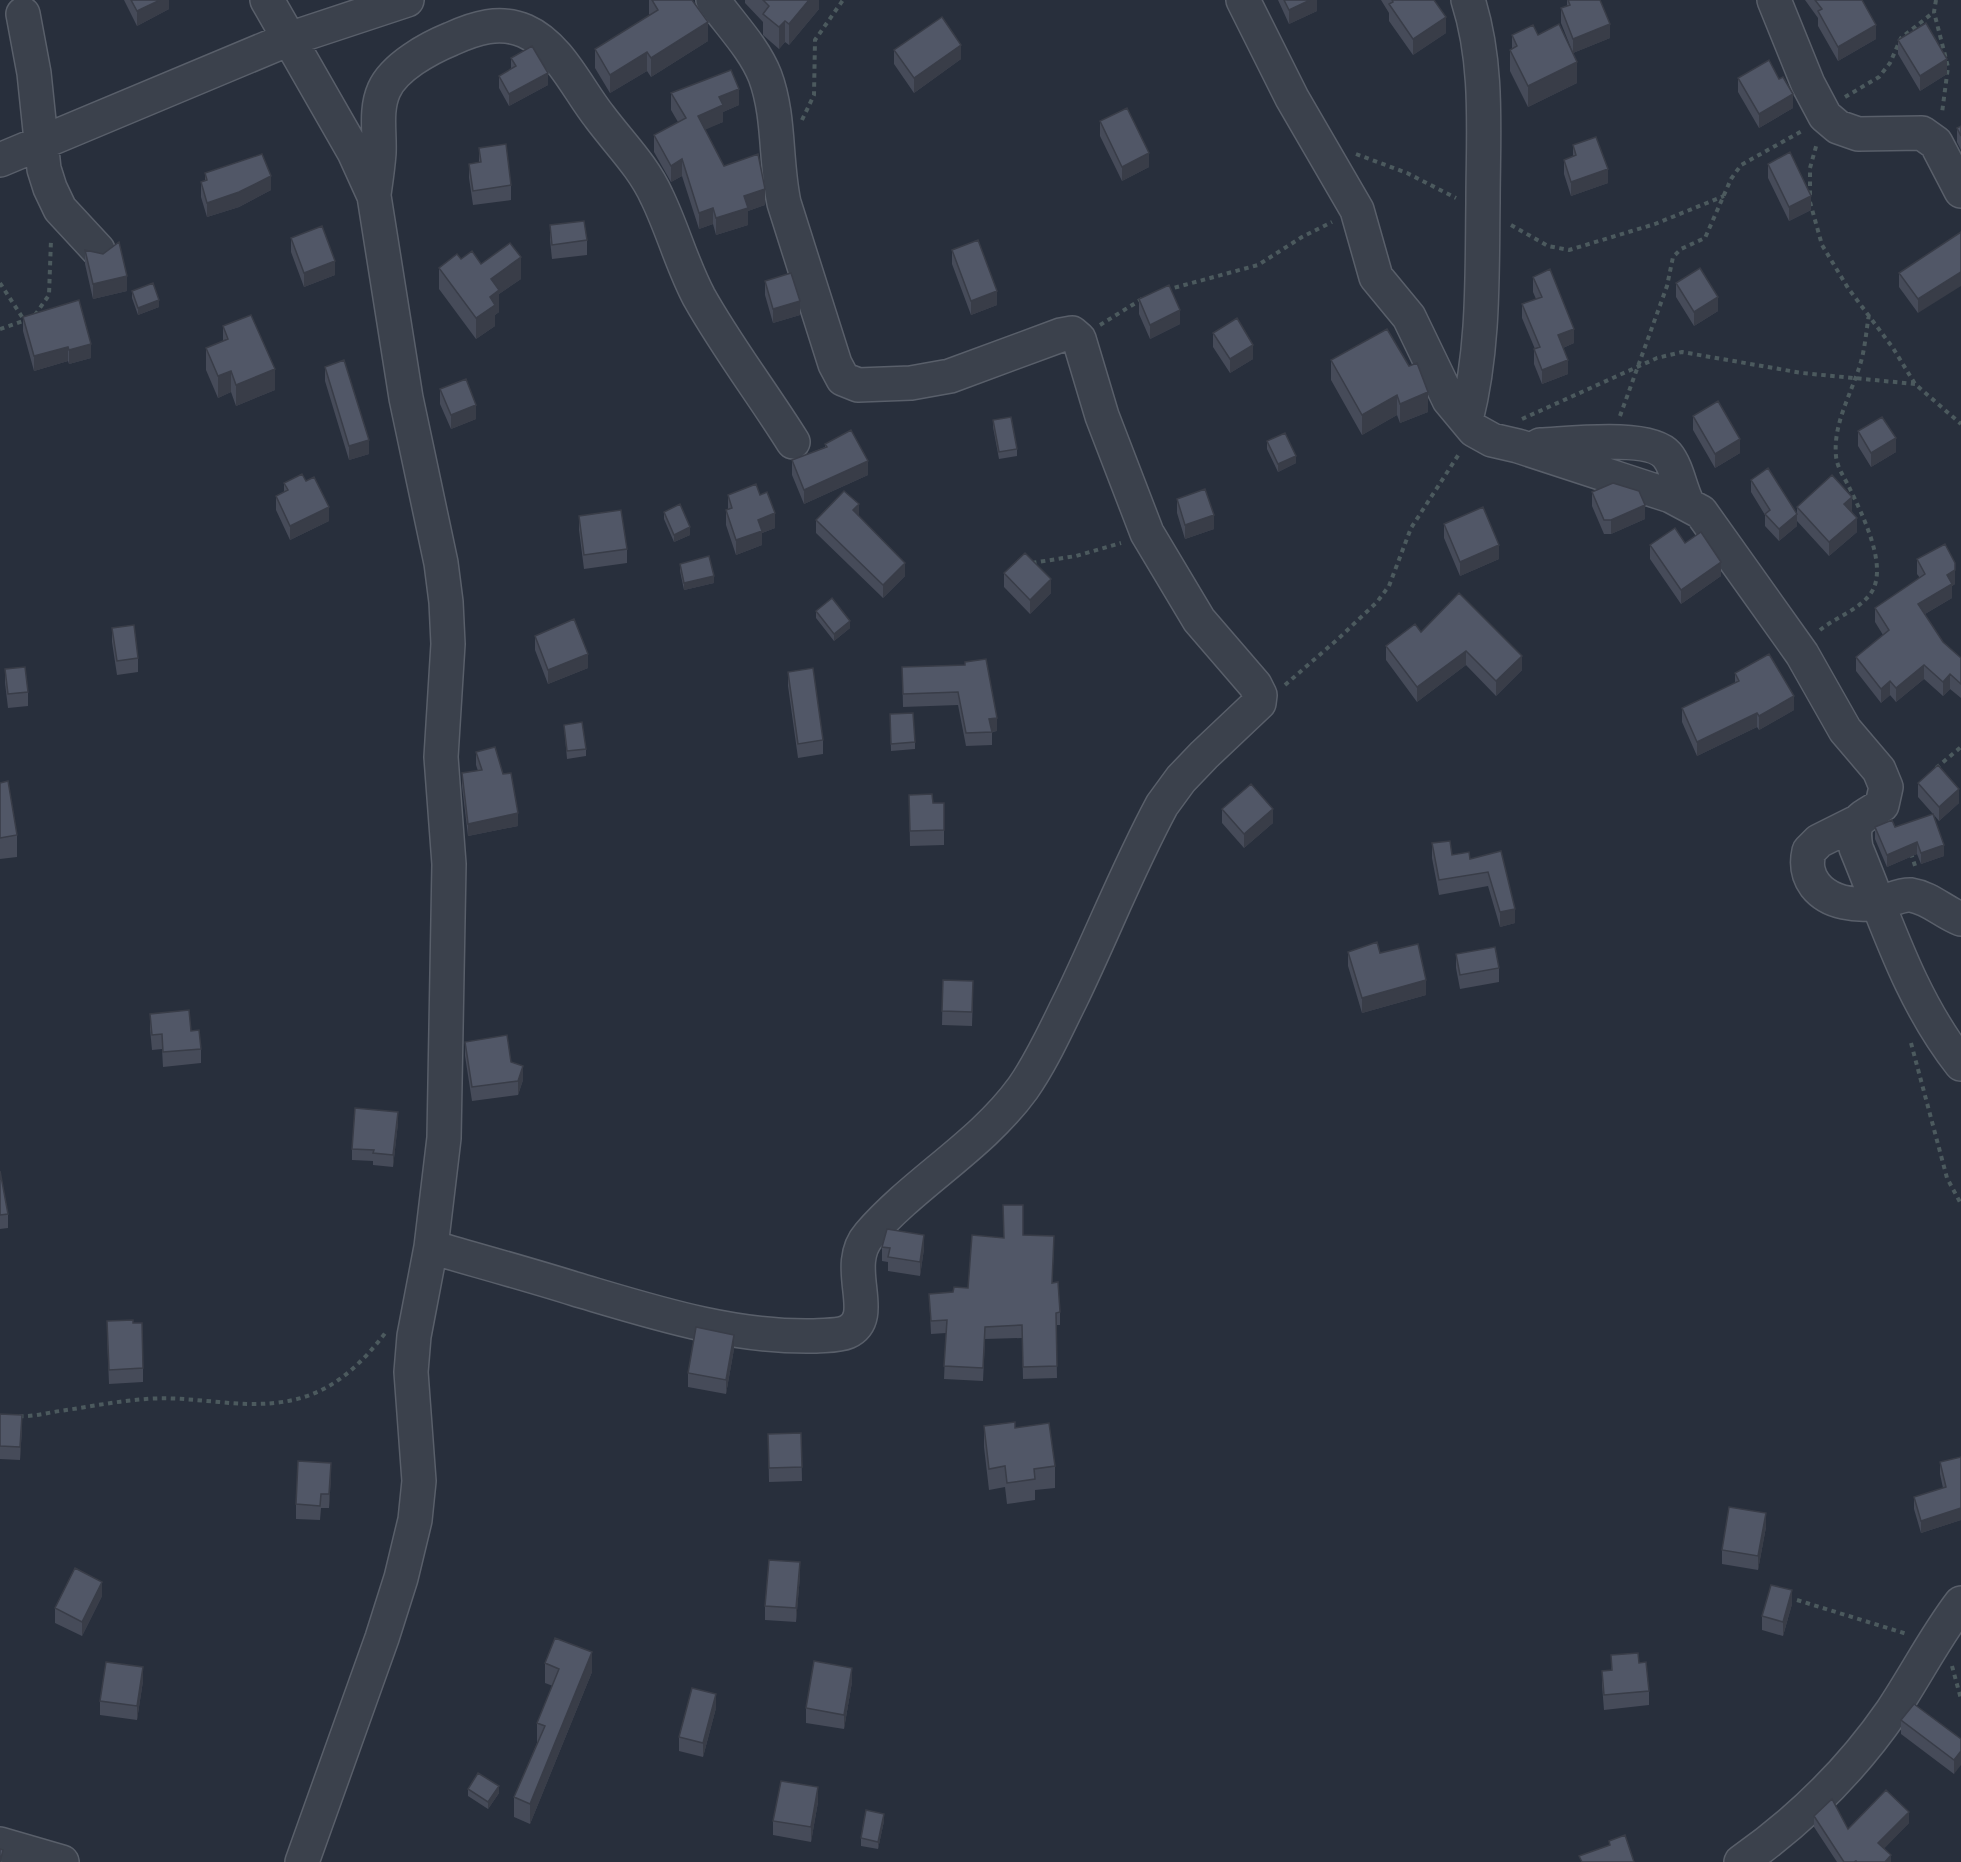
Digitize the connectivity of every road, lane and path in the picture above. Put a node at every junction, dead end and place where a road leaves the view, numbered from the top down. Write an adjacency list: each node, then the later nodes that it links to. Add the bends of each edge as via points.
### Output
1 (267, 0): 11 (street)
2 (407, 0): 11 (street)
3 (712, 0): 16 (street, via 764,74 772,99)
4 (843, 0): 16 (path, via 815,40 816,82 806,114)
5 (1243, 0): 15 (street, via 1292,98)
6 (1468, 0): 22 (street, via 1478,33 1482,71)
7 (1774, 0): 12 (street)
8 (1936, 0): 9 (path)
9 (1934, 12): 12 (path, via 1901,38 1879,77 1854,89); 13 (path, via 1948,67)
10 (20, 16): 14 (street, via 34,73)
11 (289, 39): 14 (street); 19 (street, via 354,152)
12 (1823, 117): 13 (street, via 1858,134 1922,132); 20 (path, via 1741,165); 28 (path, via 1809,177 1815,224 1833,265)
13 (1936, 143): 18 (street)
14 (40, 144): 17 (street); 24 (street, via 50,188 60,208)
15 (1321, 144): 21 (street); 22 (path, via 1407,173)
16 (778, 154): 31 (street, via 784,203 843,379 858,385 911,383 950,376 1061,335 1072,333)
17 (0, 160)
18 (1961, 191)
19 (374, 195): 37 (street, via 379,156 378,116 383,91 391,79 446,40 471,30 494,25 525,31 546,44 644,173 657,195 682,265); 54 (street, via 406,398 447,602 441,757 449,864 446,1090)
20 (1724, 196): 22 (path, via 1655,224 1569,250 1548,246); 32 (path, via 1705,238 1673,257 1661,304)
21 (1357, 210): 26 (path, via 1302,237 1258,265); 36 (street, via 1376,278 1409,317 1449,400)
22 (1482, 213): 36 (street, via 1477,368)
23 (51, 237): 29 (path, via 49,295)
24 (98, 250)
25 (0, 283): 29 (path)
26 (1160, 292)
27 (1151, 296): 31 (path, via 1118,312)
28 (1869, 314): 33 (path); 34 (path)
29 (25, 321): 30 (path)
30 (0, 329)
31 (1079, 339): 40 (street, via 1102,416)
32 (1635, 369): 33 (path, via 1682,352 1802,373); 36 (path); 38 (path)
33 (1855, 377): 34 (path); 42 (path, via 1844,407 1836,457 1865,521 1873,547 1876,582 1857,606 1815,634)
34 (1915, 384): 35 (path)
35 (1961, 424)
36 (1487, 434): 38 (street); 39 (street); 43 (path, via 1411,528 1397,570 1383,594 1314,660)
37 (793, 442)
38 (1612, 443): 39 (street, via 1649,445 1662,450 1672,463)
39 (1687, 502): 42 (street, via 1714,528)
40 (1147, 533): 41 (path, via 1100,550); 43 (street, via 1199,620 1255,685)
41 (1031, 563)
42 (1802, 654): 46 (street, via 1845,730 1879,771 1886,787 1882,805)
43 (1259, 703): 54 (street, via 1203,755 1162,805 1054,1033 1024,1086 994,1124 915,1188 867,1237 856,1268 861,1317 846,1333 764,1334 694,1323)
44 (1961, 747): 45 (path)
45 (1933, 771)
46 (1855, 824): 49 (street, via 1856,848); 49 (street, via 1814,846 1807,872 1831,899)
47 (1911, 850): 48 (path)
48 (1926, 899): 49 (street, via 1908,895); 50 (street)
49 (1879, 903): 52 (street, via 1920,1002)
50 (1961, 918)
51 (1908, 1032): 53 (path, via 1947,1178)
52 (1961, 1064)
53 (1961, 1204)
54 (431, 1247): 62 (street, via 411,1372 419,1481 415,1520 382,1638)
55 (388, 1330): 56 (path, via 339,1379 299,1400 247,1404 176,1397)
56 (16, 1416)
57 (1797, 1600): 59 (path, via 1892,1628)
58 (1961, 1603): 59 (street)
59 (1930, 1650): 63 (street, via 1892,1711 1853,1762 1765,1845)
60 (0, 1844): 61 (street)
61 (62, 1862)
62 (302, 1862)
63 (1741, 1862)

